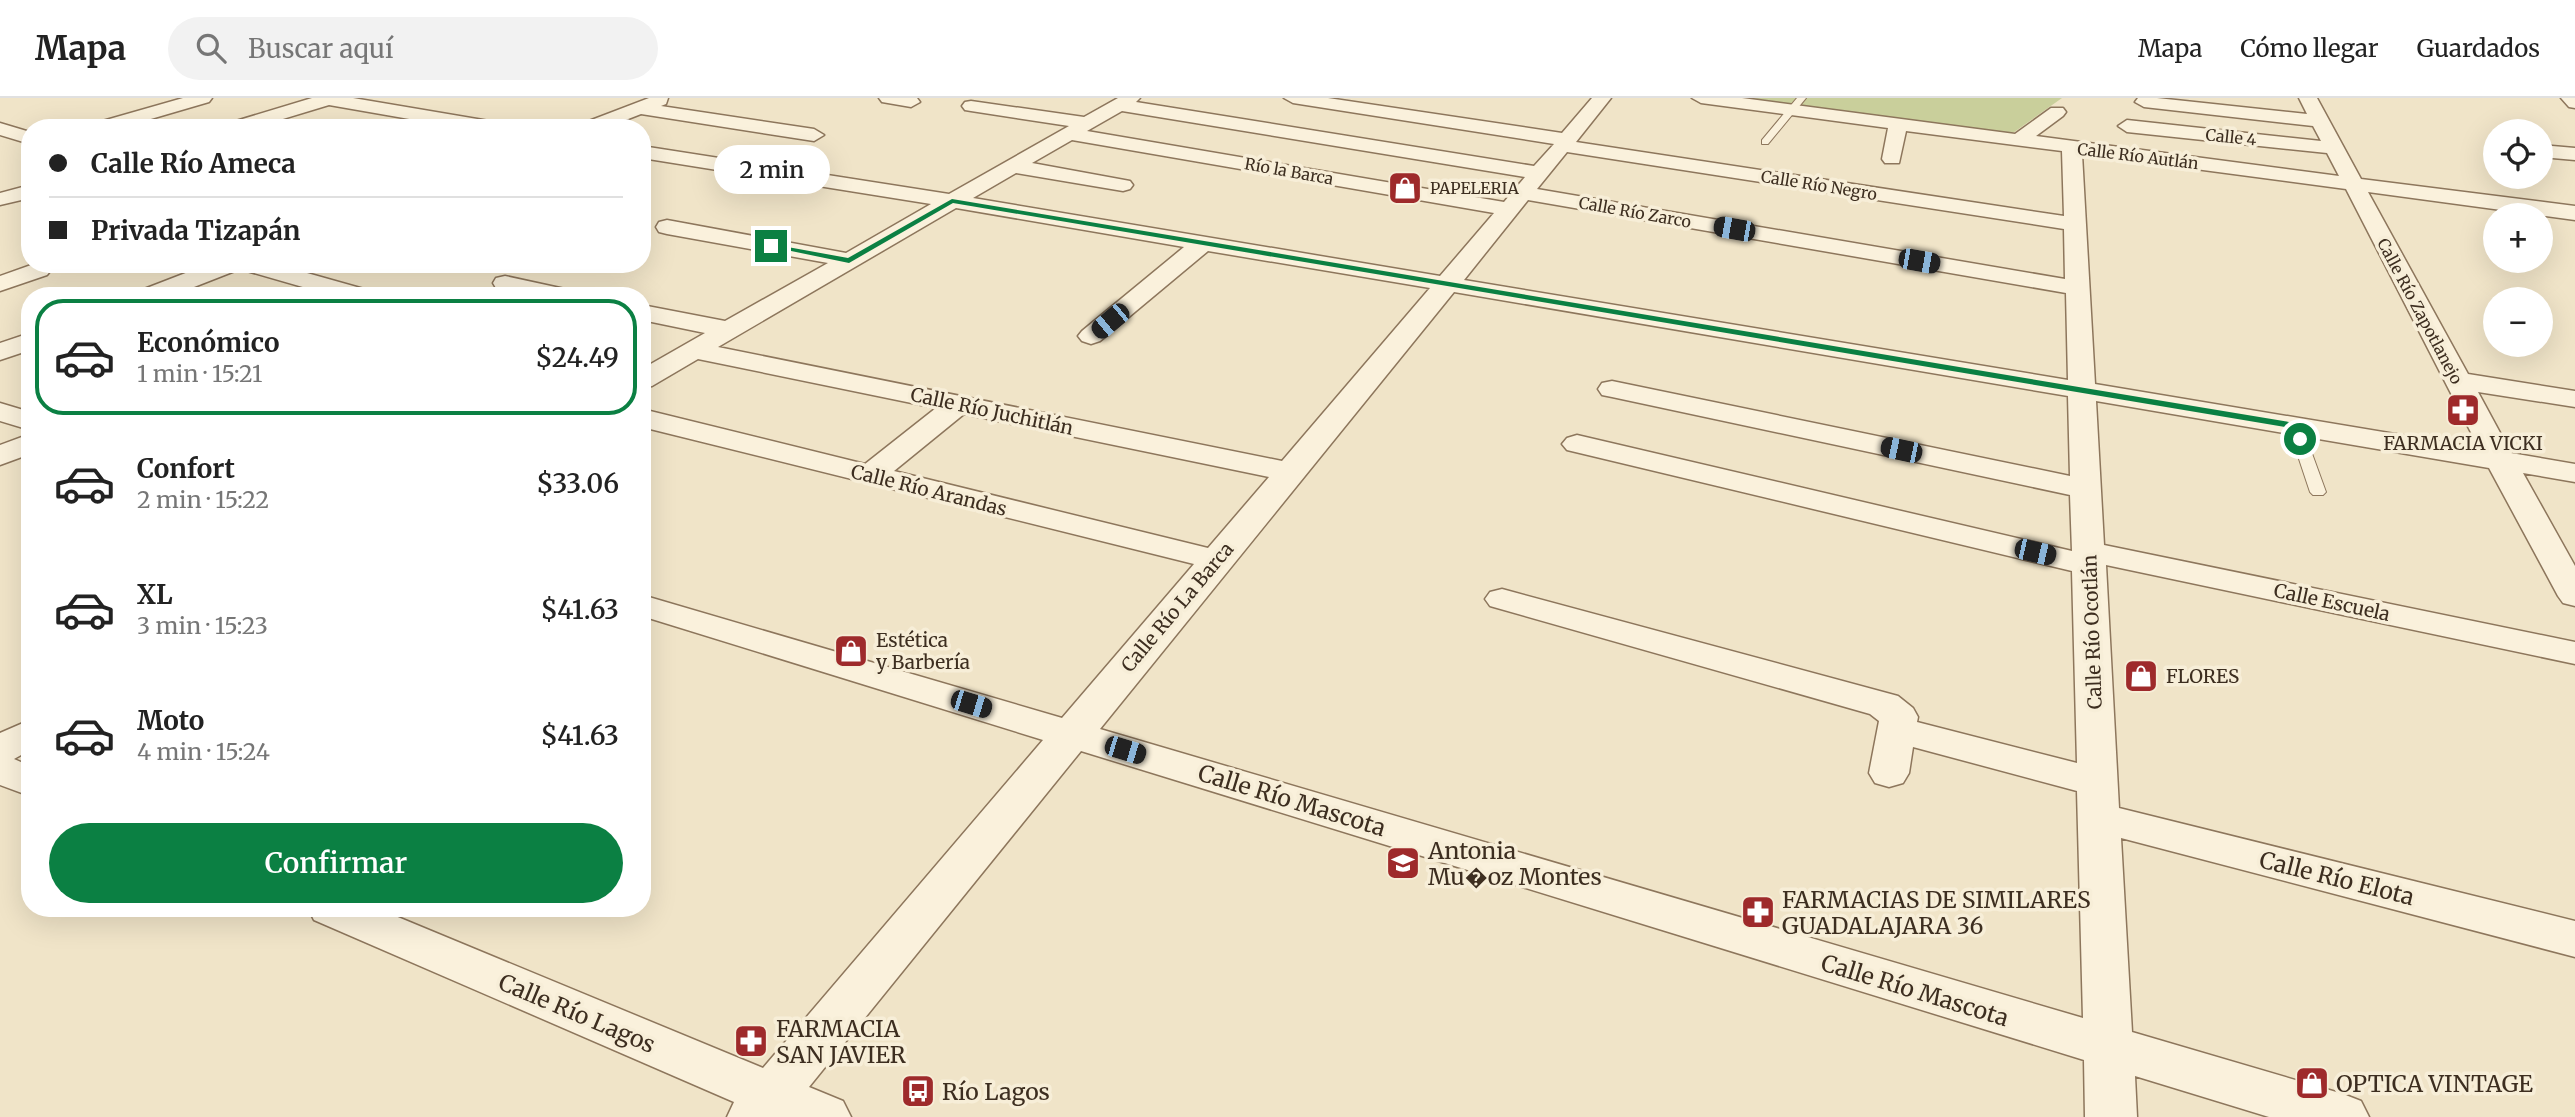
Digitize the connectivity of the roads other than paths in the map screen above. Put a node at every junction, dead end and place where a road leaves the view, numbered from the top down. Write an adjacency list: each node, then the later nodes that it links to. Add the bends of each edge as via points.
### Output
1 (658, 98): 2 (street)
2 (665, 98): 16 (street)
3 (888, 98): 11 (street)
4 (1293, 98): 31 (street, Calle Río Negro)
5 (1602, 98): 31 (street, Calle Río La Barca)
6 (1701, 98): 14 (street, Calle Río Autlán)
7 (2308, 98): 22 (street, Calle Río Zapotlanejo)
8 (2570, 98): 13 (street)
9 (325, 99): 17 (street, via 269,117); 20 (street)
10 (1125, 101): 25 (street); 43 (street, Calle Río Zarco)
11 (911, 102)
12 (2144, 102): 22 (street)
13 (2575, 103)
14 (1797, 104): 23 (street, Calle Río Autlán); 30 (lane)
15 (971, 106): 25 (street, Río la Barca)
16 (640, 108): 21 (street); 27 (street)
17 (218, 110): 19 (street)
18 (2057, 112): 29 (street)
19 (158, 119)
20 (442, 119)
21 (611, 119)
22 (2320, 121): 33 (street, Calle Río Zapotlanejo)
23 (1898, 124): 29 (street, Calle Río Autlán); 39 (street)
24 (2127, 126): 33 (street, Calle 4)
25 (1077, 129): 40 (street); 43 (street, Río la Barca)
26 (0, 130): 28 (street)
27 (814, 135)
28 (21, 136)
29 (2019, 140): 32 (street, Calle Río Autlán)
30 (1765, 142)
31 (1565, 143): 43 (street, Calle Río La Barca); 48 (street, Calle Río Negro)
32 (2072, 148): 41 (street, Calle Río Autlán); 48 (street, Calle Río Ocotlán)
33 (2335, 148): 41 (street, Calle Río Zapotlanejo)
34 (21, 150): 36 (street)
35 (2553, 151): 38 (street)
36 (10, 153)
37 (651, 153): 46 (street)
38 (2575, 154)
39 (1892, 159)
40 (1012, 166): 42 (street); 46 (street)
41 (2353, 183): 47 (street, Calle Río Autlán); 69 (street, Calle Río Zapotlanejo)
42 (1123, 185)
43 (1524, 192): 57 (street, Calle Río La Barca); 61 (street, Calle Río Zarco)
44 (21, 193): 45 (street)
45 (0, 199)
46 (952, 201): 50 (street); 51 (street)
47 (2575, 213)
48 (2075, 224): 61 (street, Calle Río Ocotlán)
49 (667, 227): 51 (street)
50 (1203, 243): 57 (street); 64 (street)
51 (849, 260): 63 (street)
52 (31, 273): 56 (street)
53 (207, 273): 58 (street)
54 (280, 273): 59 (street)
55 (505, 283): 60 (street)
56 (0, 284)
57 (1447, 285): 71 (street); 82 (street, Calle Río La Barca)
58 (171, 287)
59 (330, 287)
60 (523, 287)
61 (2078, 288): 71 (street, Calle Río Ocotlán)
62 (651, 314): 63 (street)
63 (729, 330): 66 (street)
64 (1091, 336)
65 (21, 344): 67 (street)
66 (694, 350): 68 (street); 73 (street, Calle Río Juchitlán)
67 (0, 352)
68 (651, 375)
69 (2457, 380): 72 (street); 81 (street, Calle Río Zapotlanejo)
70 (1612, 389): 85 (street)
71 (2082, 390): 77 (street); 85 (street, Calle Río Ocotlán)
72 (2575, 399)
73 (958, 404): 82 (street, Calle Río Juchitlán); 84 (street)
74 (0, 412): 75 (street)
75 (21, 418)
76 (651, 420): 84 (street, Calle Río Arandas)
77 (2295, 426): 81 (street); 86 (lane)
78 (1577, 444): 87 (street, Calle Escuela)
79 (21, 447): 80 (street)
80 (0, 456)
81 (2500, 460): 83 (street); 89 (street, Calle Río Zapotlanejo)
82 (1290, 472): 88 (street, Calle Río La Barca)
83 (2575, 473)
84 (869, 476): 88 (street, Calle Río Arandas)
85 (2086, 489): 87 (street, Calle Río Ocotlán)
86 (2318, 492)
87 (2089, 558): 92 (street, Calle Escuela); 100 (street, Calle Río Ocotlán)
88 (1217, 560): 94 (street, Calle Río La Barca)
89 (2575, 596)
90 (1502, 598): 93 (street, via 1876,702 1899,717)
91 (651, 609): 94 (street, Calle Río Mascota)
92 (2575, 653)
93 (1897, 730): 98 (street); 100 (street, Calle Río Elota)
94 (1072, 734): 103 (street, Calle Río Mascota); 104 (street, Calle Río La Barca)
95 (21, 738): 96 (street)
96 (0, 750)
97 (0, 769): 99 (street)
98 (1889, 773)
99 (21, 778)
100 (2099, 800): 102 (street, Calle Río Elota); 103 (street, Calle Río Ocotlán)
101 (350, 917): 104 (street, Calle Río Lagos)
102 (2575, 939)
103 (2108, 1048): 106 (street, Calle Río Ocotlán); 107 (street, Calle Río Mascota)
104 (762, 1106): 105 (street, Calle Río Lagos)
105 (825, 1117)
106 (2111, 1117)
107 (2343, 1117)

